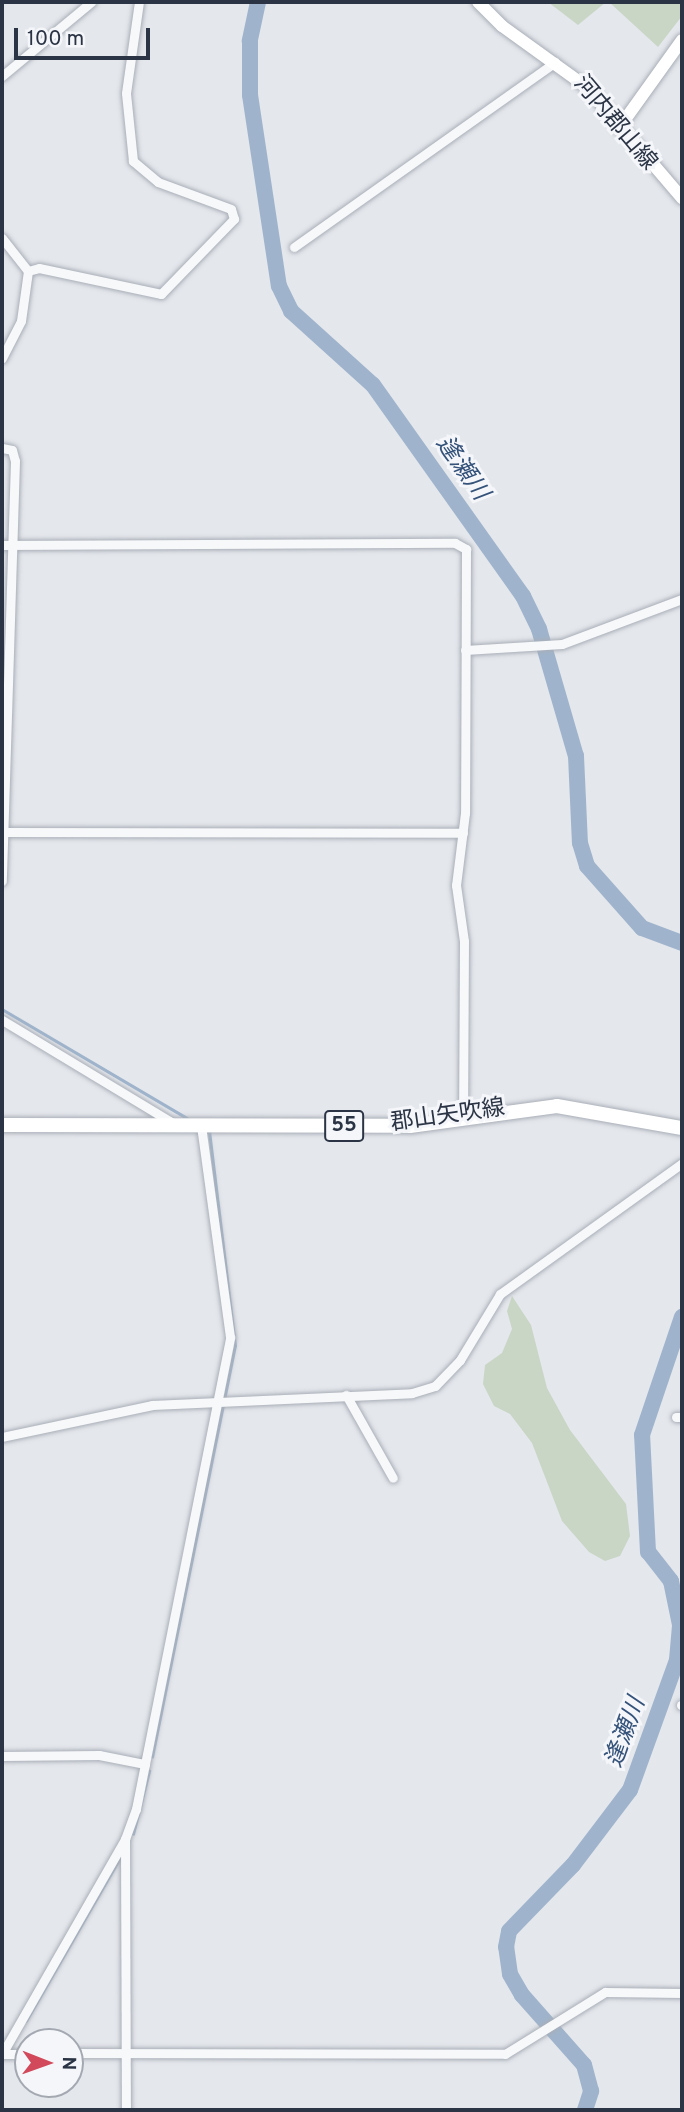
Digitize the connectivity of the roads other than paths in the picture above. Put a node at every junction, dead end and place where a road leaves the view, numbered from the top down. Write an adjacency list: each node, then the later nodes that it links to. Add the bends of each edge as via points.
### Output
1 (92, 2): 6 (street)
2 (139, 2): 11 (street, via 126,93 133,161 158,182 231,209 234,219 161,294 39,268)
3 (478, 2): 5 (main road, 河内郡山線, via 502,26)
4 (682, 40): 7 (main road)
5 (556, 61): 7 (main road, 河内郡山線); 10 (street)
6 (2, 76)
7 (620, 128): 8 (main road, 河内郡山線)
8 (682, 198)
9 (2, 238): 11 (street)
10 (294, 247)
11 (27, 271): 12 (street, via 22,321)
12 (2, 358)
13 (2, 448): 14 (street, via 15,456)
14 (14, 544): 15 (street); 17 (street, via 459,544 467,553); 18 (street)
15 (2, 545)
16 (682, 599): 17 (street, via 562,644)
17 (465, 650): 19 (street)
18 (7, 832): 19 (street); 20 (street)
19 (463, 832): 22 (street, via 456,885 464,941)
20 (2, 881)
21 (2, 1020): 24 (street)
22 (463, 1118): 25 (main road, 郡山矢吹線 / 55, via 411,1126); 26 (main road, 郡山矢吹線 / 55, via 557,1106)
23 (2, 1125): 24 (main road, 郡山矢吹線 / 55)
24 (176, 1125): 25 (main road, 郡山矢吹線 / 55)
25 (201, 1125): 29 (street, via 230,1337)
26 (682, 1128)
27 (682, 1163): 28 (street, via 500,1294 460,1360 435,1386 412,1393)
28 (346, 1395): 29 (street); 31 (street)
29 (219, 1398): 30 (street, via 152,1405); 33 (street)
30 (2, 1437)
31 (393, 1478)
32 (2, 1756): 33 (street, via 99,1755)
33 (145, 1764): 34 (street)
34 (125, 1839): 36 (street); 38 (street)
35 (682, 1993): 36 (street, via 605,1992 495,2055)
36 (126, 2052): 37 (street); 39 (street)
37 (84, 2053)
38 (2, 2054)
39 (126, 2110)

